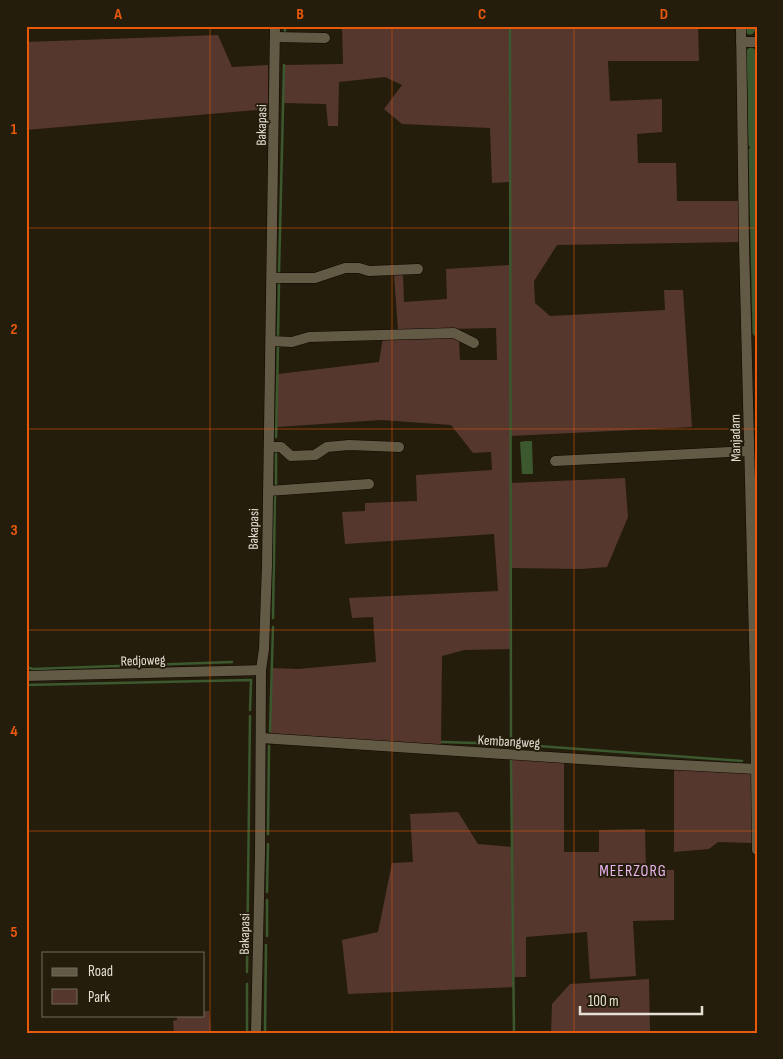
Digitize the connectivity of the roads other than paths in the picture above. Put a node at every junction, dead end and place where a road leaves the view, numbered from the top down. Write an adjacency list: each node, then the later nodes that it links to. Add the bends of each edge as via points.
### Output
1 (275, 26): 3 (street, Bakapasi)
2 (741, 26): 5 (street, Manjadam)
3 (275, 38): 4 (street); 8 (street, Bakapasi)
4 (325, 38)
5 (741, 42): 6 (street); 11 (street, Manjadam)
6 (757, 42)
7 (418, 269): 8 (street, via 369,271 345,268 315,278)
8 (272, 278): 9 (street, Bakapasi)
9 (271, 341): 10 (street, via 454,333); 13 (street, Bakapasi)
10 (474, 343)
11 (752, 389): 14 (street, Manjadam)
12 (399, 447): 13 (street, via 349,445 326,447 315,454 291,456 281,447)
13 (268, 448): 17 (street, Bakapasi)
14 (749, 450): 15 (street); 21 (street, Manjadam)
15 (555, 461)
16 (369, 484): 17 (street)
17 (268, 491): 18 (street, Bakapasi)
18 (261, 670): 19 (street, Redjoweg); 20 (street, Bakapasi)
19 (26, 676)
20 (261, 738): 22 (street, Kembangweg); 24 (street, Bakapasi)
21 (756, 753): 22 (street, Manjadam)
22 (756, 769): 23 (street, Manjadam)
23 (757, 850)
24 (256, 1033)

